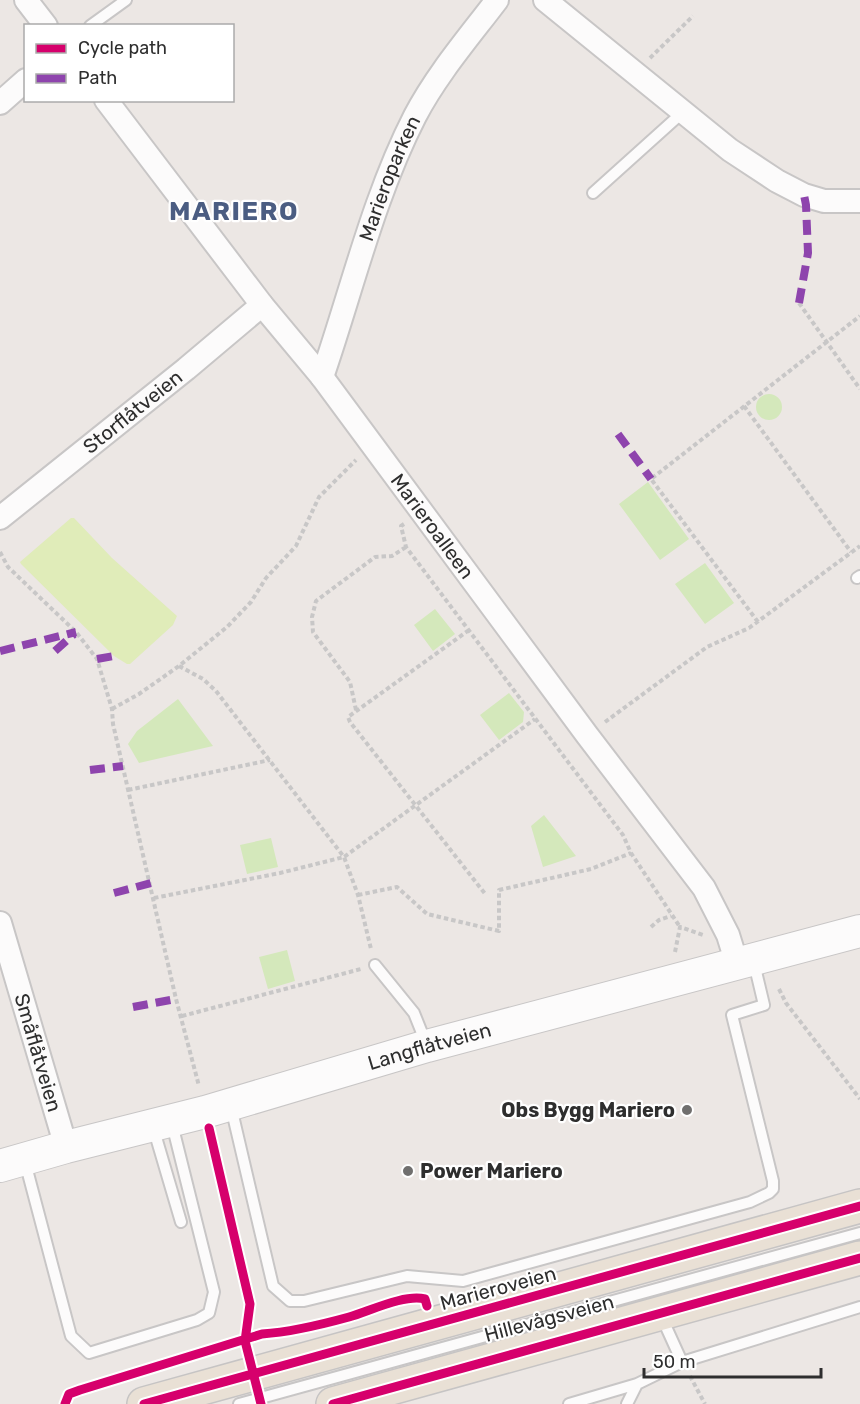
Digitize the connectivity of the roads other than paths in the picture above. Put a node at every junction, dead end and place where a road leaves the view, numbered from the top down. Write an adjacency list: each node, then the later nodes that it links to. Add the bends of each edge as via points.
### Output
1 (26, 0): 5 (street)
2 (126, 0): 6 (lane)
3 (496, 0): 14 (street, Marieroparken, via 416,114 389,171)
4 (545, 0): 10 (street)
5 (44, 24)
6 (93, 24)
7 (24, 82): 9 (street)
8 (108, 102): 13 (street, Marieroalleen)
9 (0, 103)
10 (683, 112): 11 (lane); 12 (street, via 777,181 824,201)
11 (593, 193)
12 (860, 201)
13 (262, 305): 14 (street, Marieroalleen); 15 (street, Storflåtveien)
14 (322, 377): 18 (street, Marieroalleen, via 704,888)
15 (0, 518)
16 (0, 922): 23 (street, Småflåtveien)
17 (860, 931): 18 (street, Langflåtveien)
18 (745, 962): 20 (street, Langflåtveien); 21 (lane, via 764,1005 732,1015 773,1181 769,1193 750,1202 463,1281 407,1276 290,1301 273,1286)
19 (375, 965): 20 (lane, via 414,1013)
20 (428, 1046): 21 (street, Langflåtveien)
21 (230, 1104): 22 (street, Langflåtveien)
22 (162, 1123): 23 (street, Langflåtveien); 24 (lane, via 214,1292 209,1313 89,1353 71,1336); 26 (lane)
23 (66, 1147): 24 (street, Langflåtveien)
24 (12, 1162)
25 (860, 1206): 33 (main road, Marieroveien)
26 (181, 1222)
27 (860, 1233): 34 (lane, Hillevågsveien)
28 (860, 1258): 30 (main road)
29 (860, 1307): 31 (lane)
30 (663, 1313): 31 (lane); 35 (main road)
31 (682, 1362): 32 (lane)
32 (637, 1383): 36 (lane); 37 (lane)
33 (144, 1404)
34 (239, 1404)
35 (333, 1404)
36 (569, 1404)
37 (627, 1404)

